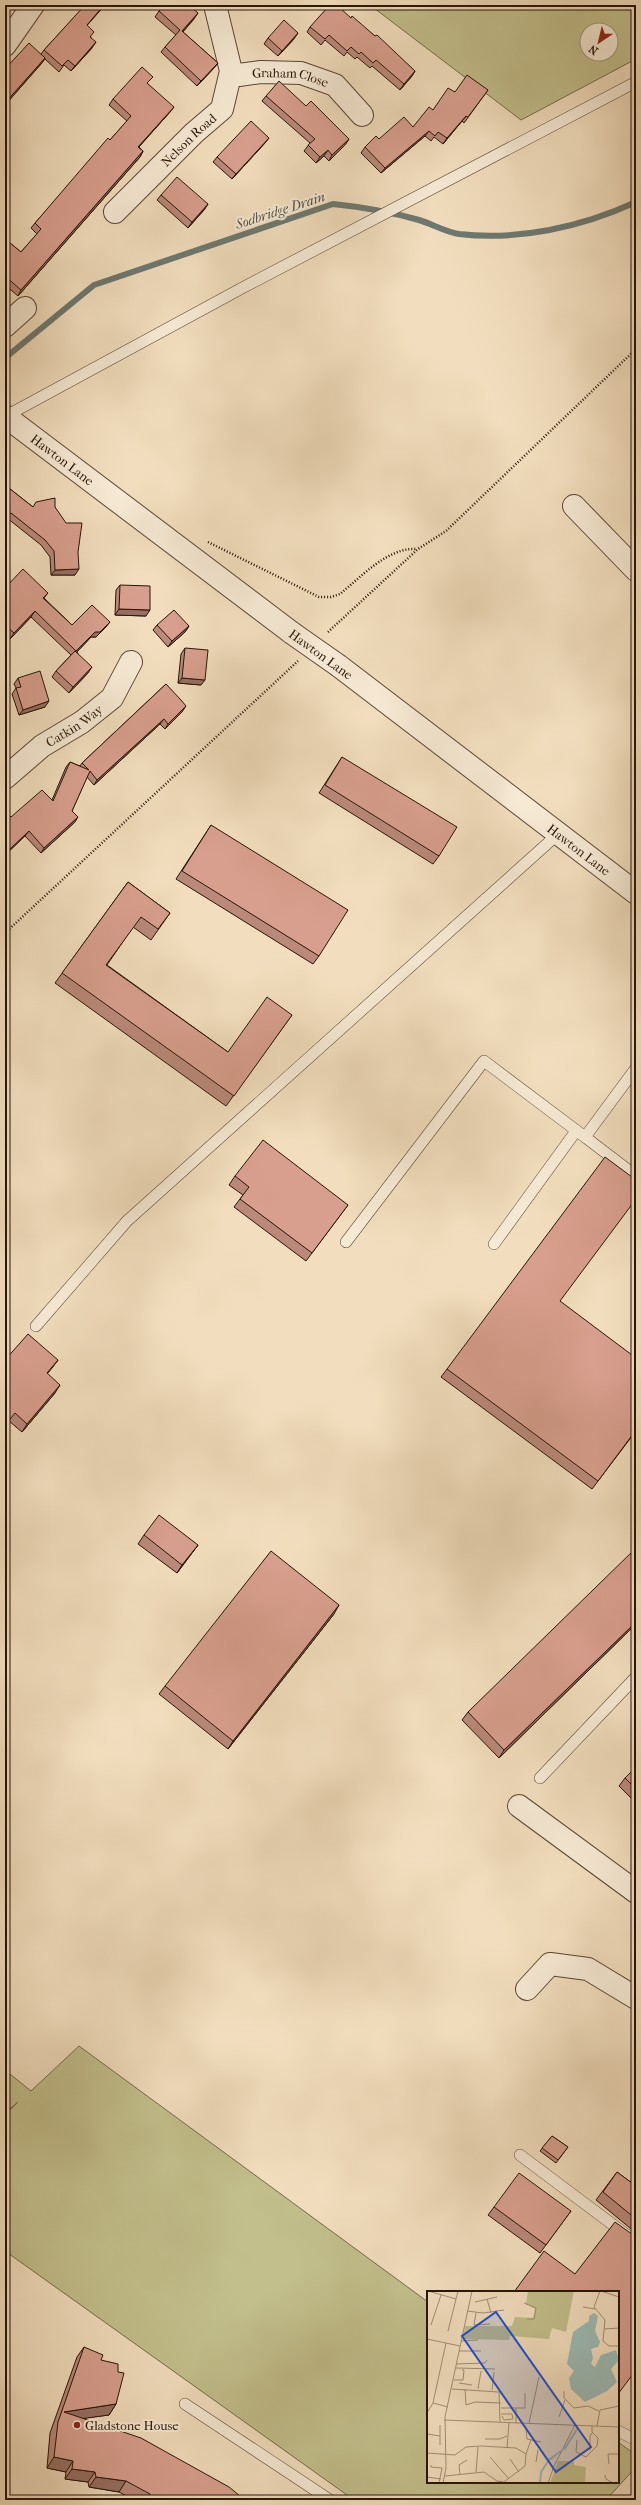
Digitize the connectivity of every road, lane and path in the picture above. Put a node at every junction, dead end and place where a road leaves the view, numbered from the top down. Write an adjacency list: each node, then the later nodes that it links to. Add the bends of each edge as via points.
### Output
1 (33, 5): 3 (street)
2 (215, 5): 4 (street, Nelson Road)
3 (5, 45)
4 (230, 71): 6 (street, Graham Close, via 239,75 261,72 301,73 335,85); 7 (street, Nelson Road, via 222,109 194,133)
5 (636, 82): 10 (lane, via 244,286)
6 (362, 115)
7 (115, 212)
8 (24, 308): 9 (street)
9 (5, 326)
10 (5, 416): 13 (street, Hawton Lane)
11 (574, 506): 14 (street)
12 (418, 549): 13 (path, via 406,548 391,555 340,594 331,597 319,597 305,591 208,542 198,544)
13 (187, 553): 17 (street, Hawton Lane, bridge)
14 (636, 570)
15 (131, 662): 16 (street, Catkin Way, via 112,698 82,722 42,746)
16 (5, 778)
17 (558, 834): 18 (street, Hawton Lane); 24 (lane, via 126,1221)
18 (636, 893)
19 (636, 1068): 20 (lane)
20 (580, 1134): 21 (lane); 22 (lane, via 484,1061); 23 (lane)
21 (636, 1176)
22 (346, 1242)
23 (494, 1244)
24 (36, 1326)
25 (636, 1677): 26 (lane)
26 (540, 1778)
27 (520, 1806): 28 (street)
28 (636, 1892)
29 (527, 1989): 30 (street, via 550,1964 588,1969)
30 (636, 1998)
31 (520, 2155): 32 (lane)
32 (636, 2242)
33 (184, 2404): 36 (lane)
34 (619, 2432): 35 (lane)
35 (636, 2440)
36 (330, 2500)

